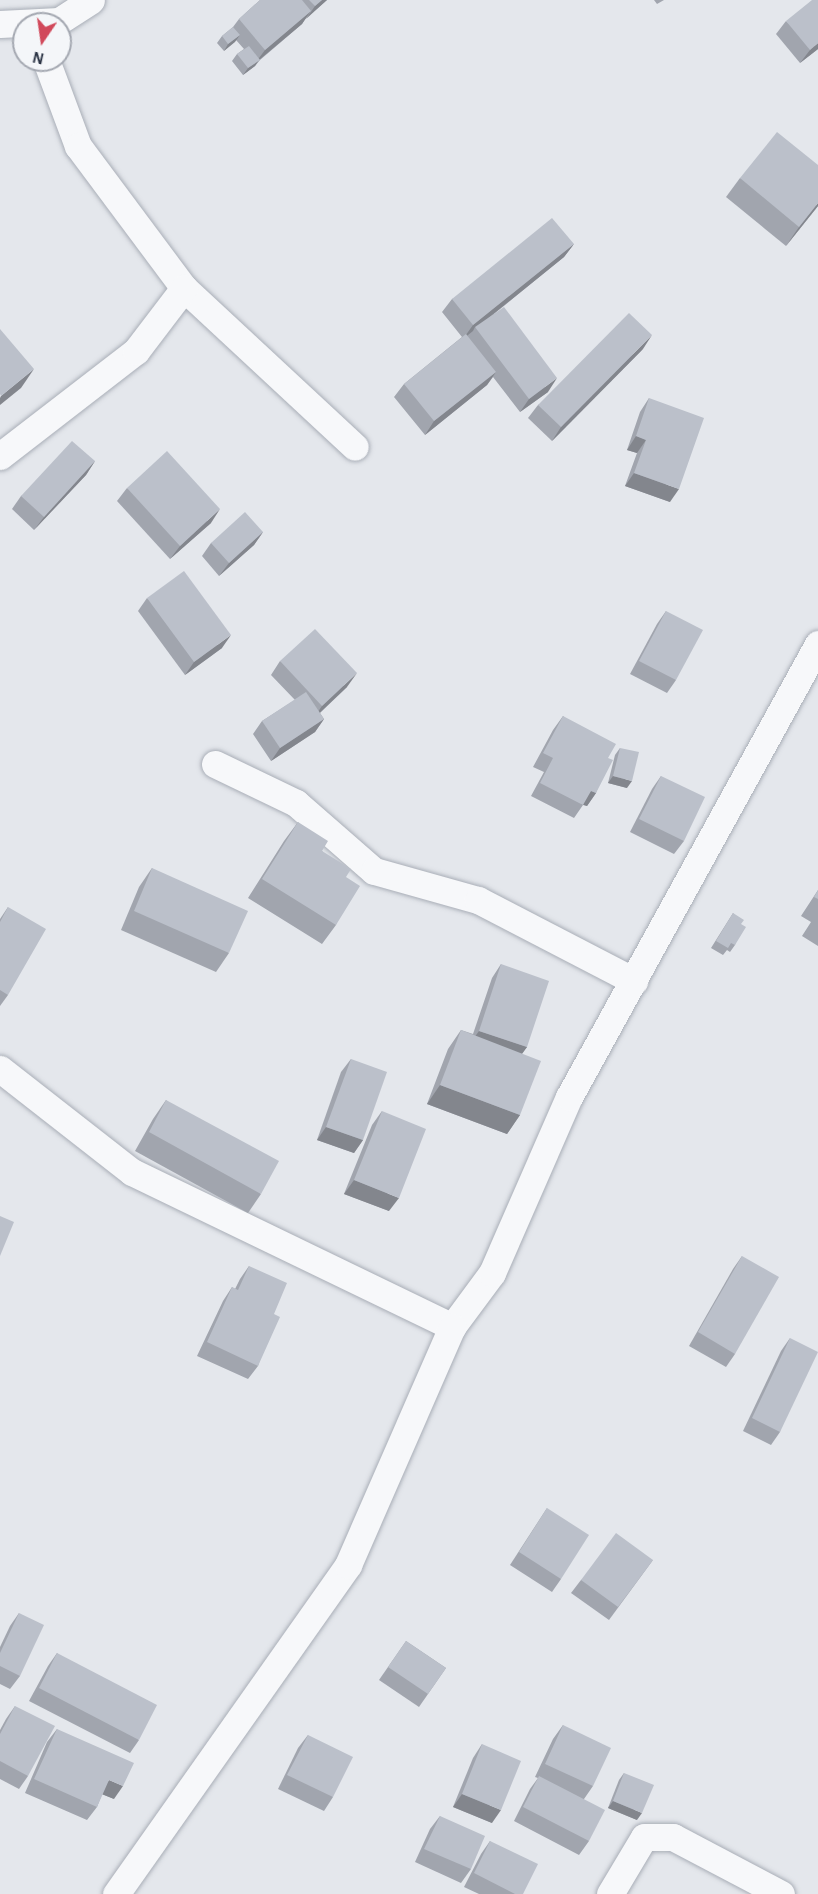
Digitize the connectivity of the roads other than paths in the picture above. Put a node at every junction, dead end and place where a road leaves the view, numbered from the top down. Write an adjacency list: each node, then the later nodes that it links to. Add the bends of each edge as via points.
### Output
1 (91, 0): 2 (street)
2 (72, 14)
3 (50, 72): 4 (street, via 78,146)
4 (184, 288): 5 (street); 6 (street, via 136,351)
5 (355, 447)
6 (0, 456)
7 (818, 644): 9 (street)
8 (215, 764): 9 (street, via 296,803 374,871 478,900)
9 (634, 981): 11 (street, via 569,1097 492,1273)
10 (0, 1069): 11 (street, via 132,1172)
11 (452, 1327): 12 (street, via 348,1565)
12 (116, 1894)
13 (610, 1894): 14 (street, via 644,1837 673,1837)
14 (781, 1894)

